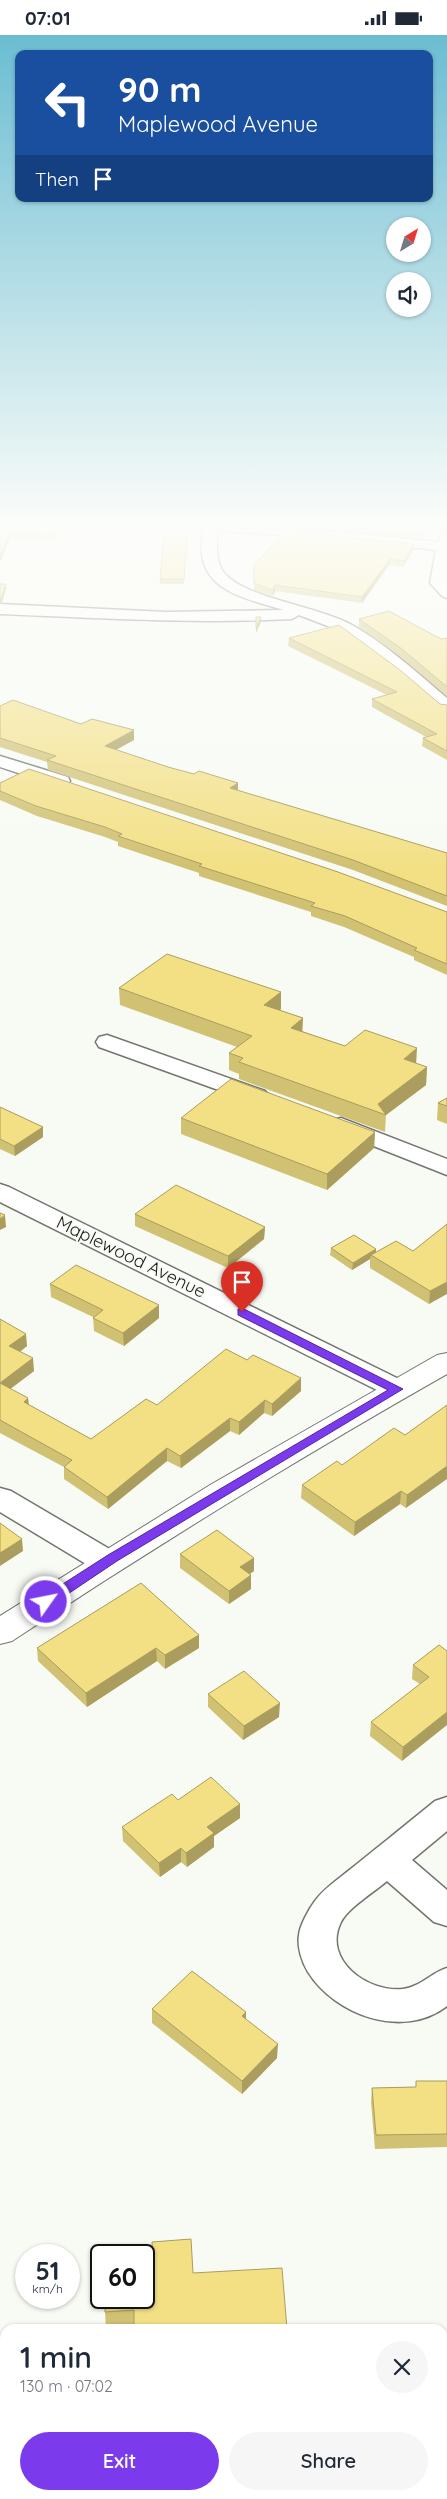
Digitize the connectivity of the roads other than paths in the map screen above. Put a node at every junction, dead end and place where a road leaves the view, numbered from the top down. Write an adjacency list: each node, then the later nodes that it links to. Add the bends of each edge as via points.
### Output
1 (359, 638): 3 (street)
2 (447, 682): 3 (street)
3 (425, 687): 4 (street)
4 (447, 707)
5 (0, 761): 6 (street)
6 (83, 788)
7 (107, 1043): 8 (street)
8 (280, 1104)
9 (317, 1116): 10 (street)
10 (447, 1169)
11 (0, 1192): 13 (street, Maplewood Avenue)
12 (447, 1362): 13 (main road)
13 (397, 1389): 15 (main road)
14 (0, 1498): 15 (street)
15 (106, 1562): 16 (main road)
16 (0, 1632)
17 (447, 1811): 18 (street)
18 (386, 1861): 19 (street); 20 (street, via 327,1912 319,1929 318,1948 324,1967 337,1984 356,1997 377,2004 401,2006 423,2001)
19 (447, 1911)
20 (447, 1985)

